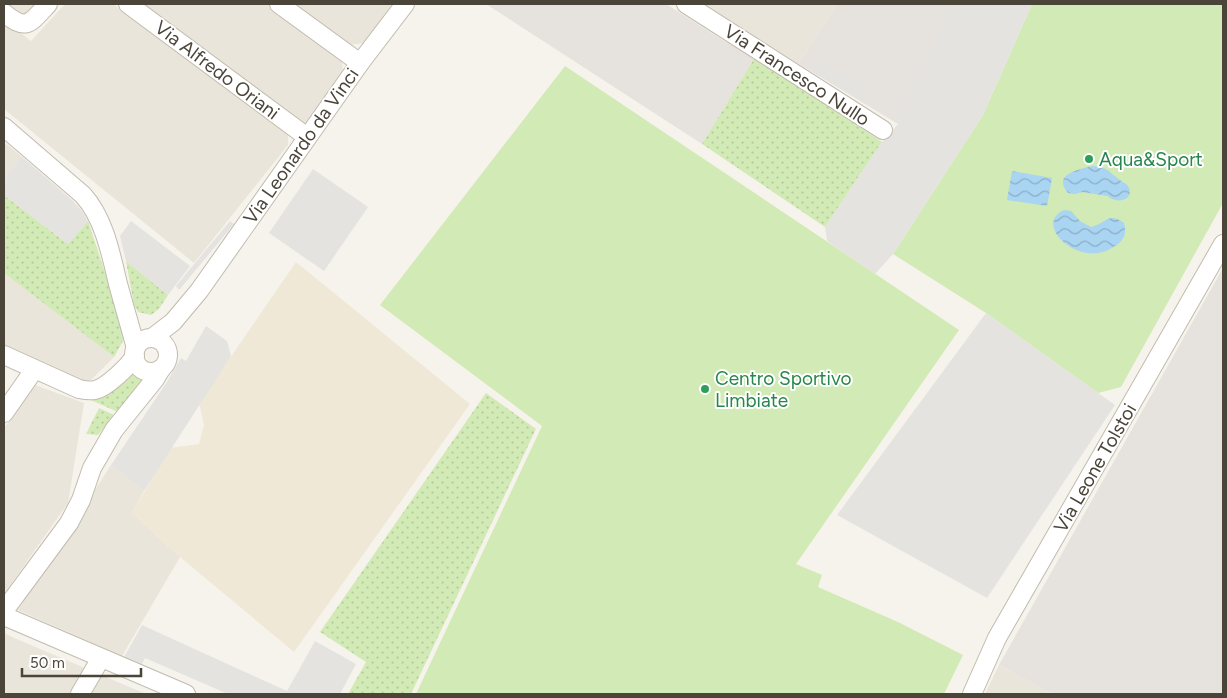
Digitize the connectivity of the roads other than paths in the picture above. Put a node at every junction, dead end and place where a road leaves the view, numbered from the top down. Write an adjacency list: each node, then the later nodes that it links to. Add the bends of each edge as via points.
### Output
1 (48, 4): 6 (street, via 27,23 17,23)
2 (128, 4): 10 (street, Via Alfredo Oriani)
3 (279, 4): 7 (street)
4 (405, 4): 7 (street, Via Leonardo da Vinci)
5 (686, 4): 9 (street, Via Francesco Nullo)
6 (4, 13)
7 (360, 63): 10 (street, Via Leonardo da Vinci)
8 (4, 127): 13 (street, via 92,204 113,262 128,322)
9 (884, 130)
10 (307, 137): 12 (street, Via Leonardo da Vinci)
11 (1223, 244): 24 (street, Via Leone Tolstoi, via 997,638)
12 (199, 291): 13 (street, Via Leonardo da Vinci, via 173,322); 14 (street, Via Leonardo da Vinci)
13 (143, 345): 14 (street, via 163,343); 16 (street, via 138,365 155,372); 17 (street, Via Leonardo da Vinci, via 126,368 95,390 79,388)
14 (168, 353): 16 (street, via 165,365)
15 (4, 355): 17 (street, Via Leonardo da Vinci)
16 (160, 369): 19 (street, via 109,439 92,468 69,523)
17 (34, 370): 18 (street)
18 (4, 413)
19 (4, 611)
20 (4, 616): 21 (street)
21 (102, 658): 22 (street); 23 (street)
22 (80, 694)
23 (186, 694)
24 (972, 694)

